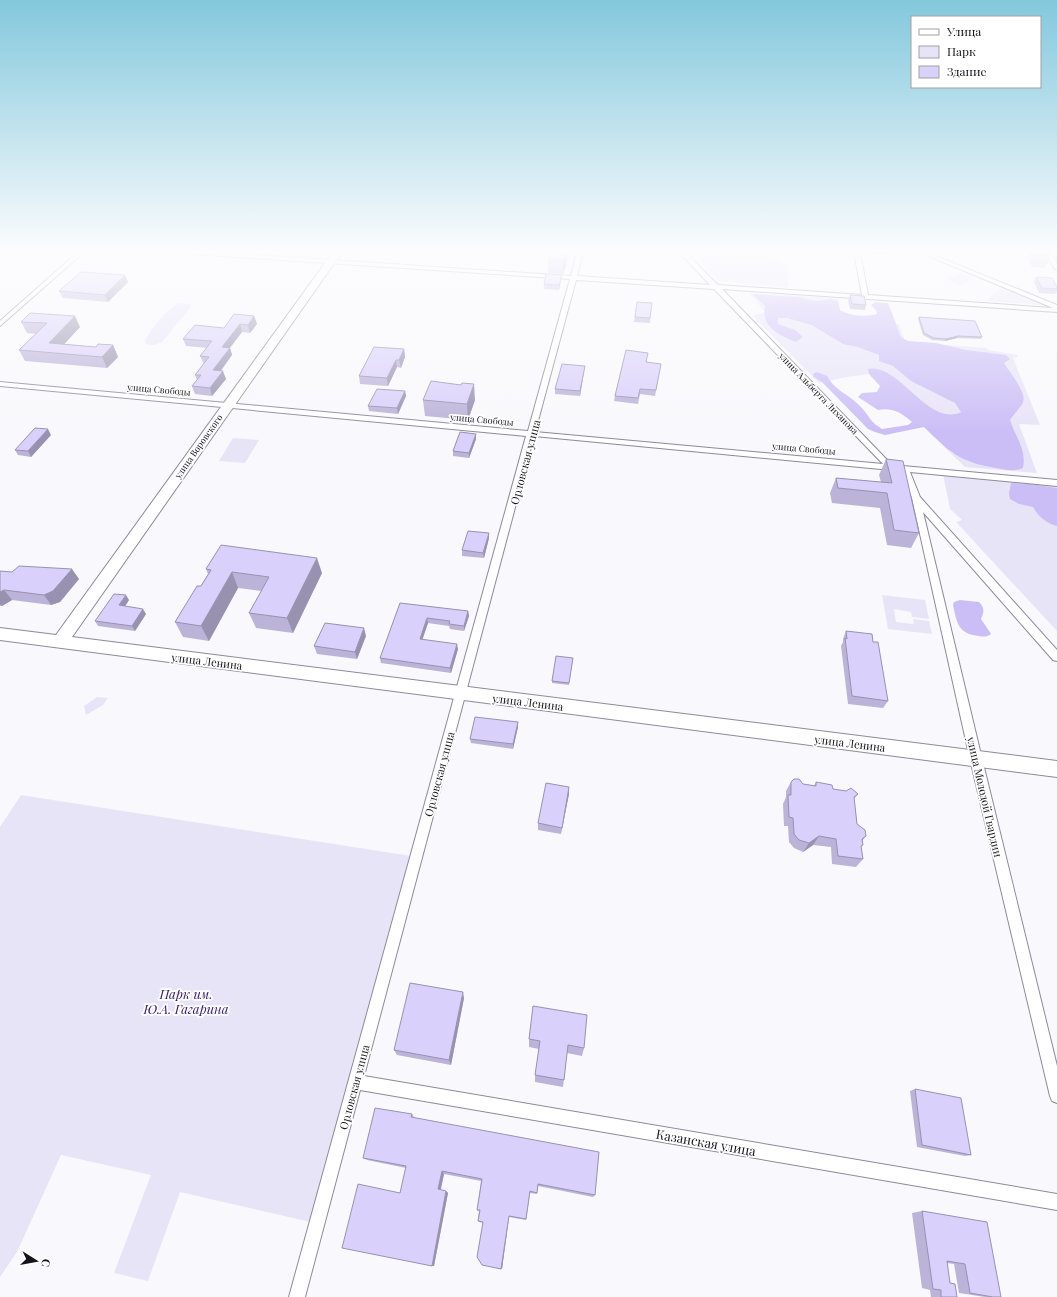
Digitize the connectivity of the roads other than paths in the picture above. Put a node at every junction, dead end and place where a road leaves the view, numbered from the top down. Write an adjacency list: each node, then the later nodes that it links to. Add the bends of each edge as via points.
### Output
1 (13, 313): 5 (street)
2 (294, 313): 7 (main road, улица Воровского)
3 (564, 313): 8 (street, Орловская улица)
4 (741, 313): 9 (street, улица Альберта Лиханова)
5 (0, 324)
6 (0, 384): 7 (street, улица Свободы)
7 (227, 405): 8 (street, улица Свободы); 14 (main road, улица Воровского)
8 (533, 433): 9 (street, улица Свободы); 16 (street, Орловская улица)
9 (889, 466): 10 (street, улица Свободы)
10 (904, 468): 11 (street, улица Свободы); 12 (street)
11 (1057, 482)
12 (916, 498): 15 (street); 17 (street, улица Молодой Гвардии)
13 (0, 634): 14 (main road, улица Ленина)
14 (60, 642): 16 (main road, улица Ленина)
15 (1057, 657)
16 (462, 693): 17 (main road, улица Ленина); 19 (street, Орловская улица)
17 (976, 759): 18 (main road, улица Ленина); 20 (street, улица Молодой Гвардии)
18 (1057, 769)
19 (356, 1082): 21 (street, Казанская улица); 22 (street, Орловская улица)
20 (1057, 1096)
21 (1057, 1202)
22 (297, 1297)

